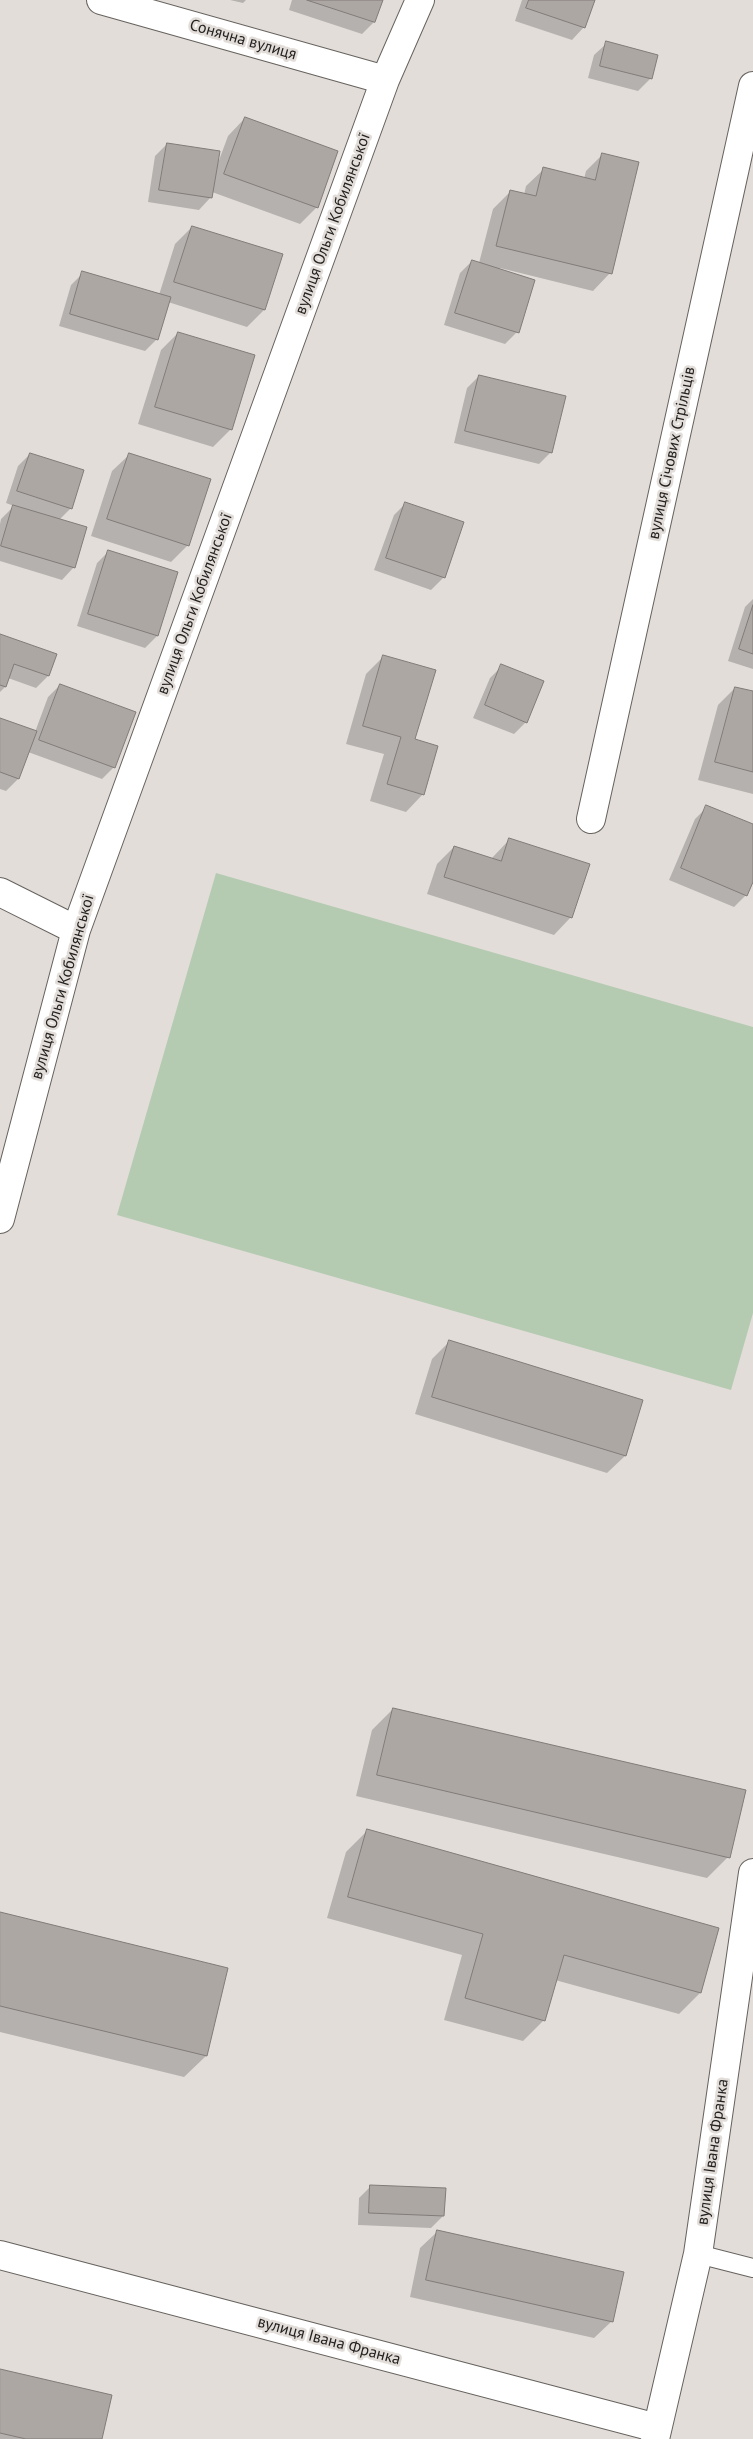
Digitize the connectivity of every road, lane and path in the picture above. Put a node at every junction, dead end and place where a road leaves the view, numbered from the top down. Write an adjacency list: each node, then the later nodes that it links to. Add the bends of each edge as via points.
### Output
1 (102, 0): 3 (street, Сонячна вулиця)
2 (420, 0): 3 (street, вулиця Ольги Кобилянської)
3 (386, 80): 7 (street, вулиця Ольги Кобилянської)
4 (753, 86): 5 (street, вулиця Січових Стрільців)
5 (591, 819)
6 (0, 892): 7 (street)
7 (76, 930): 8 (street, вулиця Ольги Кобилянської)
8 (0, 1219)
9 (753, 1872): 11 (street, вулиця Івана Франка)
10 (0, 2254): 13 (street, вулиця Івана Франка)
11 (698, 2254): 12 (lane); 13 (street, вулиця Івана Франка)
12 (753, 2268)
13 (656, 2434)

